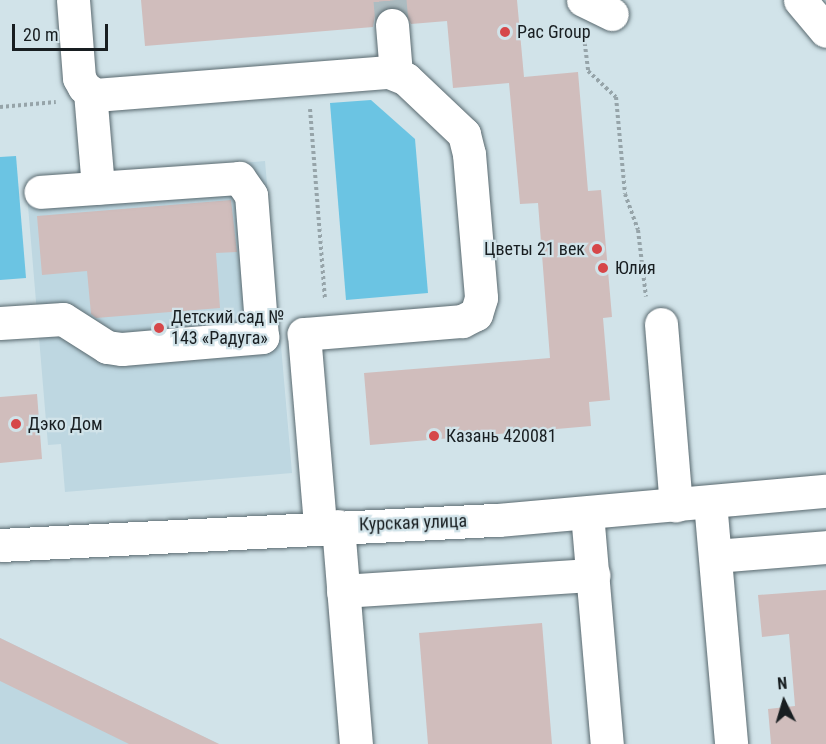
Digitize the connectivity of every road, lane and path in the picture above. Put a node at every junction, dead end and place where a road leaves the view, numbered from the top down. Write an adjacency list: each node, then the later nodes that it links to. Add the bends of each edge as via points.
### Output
1 (72, 0): 9 (street, via 79,78)
2 (801, 0): 6 (street)
3 (612, 14): 4 (street)
4 (583, 16): 14 (path, via 588,71 615,97 626,200 638,230 647,302)
5 (392, 26): 7 (street)
6 (826, 31)
7 (396, 74): 8 (street); 15 (street, via 453,120 464,134 469,154 481,306 471,318 462,321)
8 (307, 78): 9 (street); 15 (path)
9 (90, 96): 10 (path); 11 (street)
10 (0, 107)
11 (98, 188): 12 (street); 16 (street, via 233,177 244,182 251,195)
12 (40, 192)
13 (0, 324): 16 (street, via 63,319 107,347 122,349)
14 (661, 324): 19 (street)
15 (316, 333): 16 (street); 21 (street)
16 (262, 338)
17 (826, 491): 18 (street, Курская улица)
18 (710, 502): 19 (street, Курская улица); 24 (street)
19 (676, 505): 20 (street, Курская улица)
20 (587, 513): 21 (street, Курская улица); 25 (street)
21 (329, 526): 22 (street, Курская улица); 26 (street)
22 (0, 545)
23 (826, 547): 24 (street)
24 (715, 556): 29 (street)
25 (593, 575): 26 (street); 28 (street)
26 (343, 591): 27 (street)
27 (356, 744)
28 (607, 744)
29 (730, 744)

